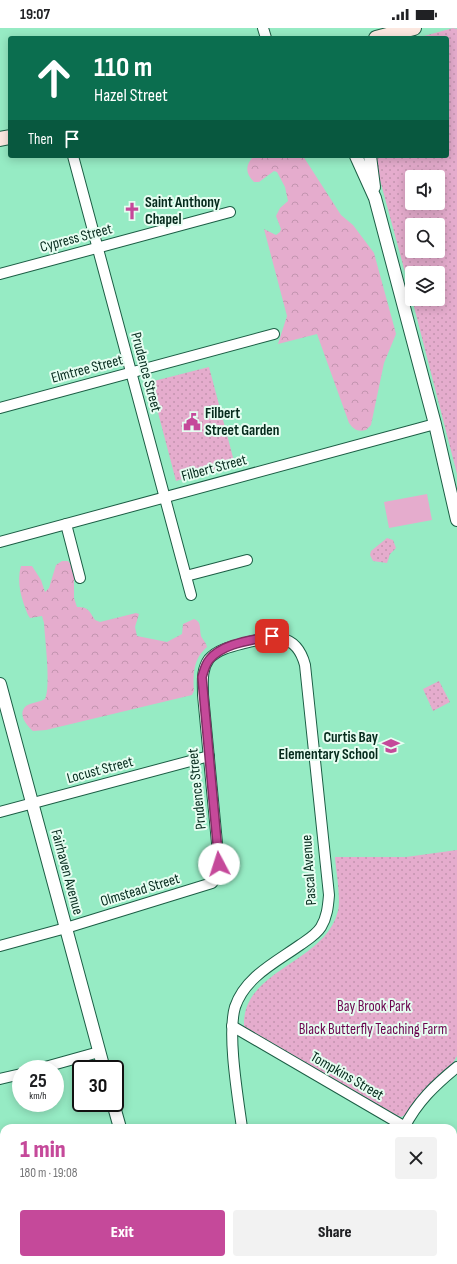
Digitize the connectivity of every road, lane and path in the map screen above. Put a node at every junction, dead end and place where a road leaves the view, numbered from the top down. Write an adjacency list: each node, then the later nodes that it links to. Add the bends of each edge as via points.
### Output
1 (414, 28): 2 (main road)
2 (384, 36)
3 (74, 158): 8 (street, Prudence Street)
4 (357, 158): 6 (street)
5 (370, 158): 6 (street)
6 (375, 198): 13 (street)
7 (230, 212): 8 (street, Cypress Street)
8 (97, 247): 9 (street, Cypress Street); 11 (street, Prudence Street)
9 (0, 274)
10 (274, 334): 11 (street, Elmtree Street)
11 (131, 373): 12 (street, Elmtree Street); 14 (street, Prudence Street)
12 (0, 408)
13 (435, 424): 14 (street, Filbert Street); 15 (street)
14 (164, 497): 16 (street, Filbert Street); 19 (street, Prudence Street)
15 (457, 520)
16 (66, 524): 17 (street, Filbert Street); 20 (street)
17 (0, 542)
18 (247, 560): 19 (street)
19 (186, 576): 21 (street, Prudence Street)
20 (80, 578)
21 (191, 595)
22 (305, 665): 24 (street, Prudence Street, via 299,650 286,639 279,637 233,646 209,659 202,677); 30 (street, Pascal Avenue, via 329,895 328,908 320,928 312,936 246,985 236,1006)
23 (0, 684): 25 (street, Fairhaven Avenue)
24 (208, 756): 25 (street, Locust Street); 27 (street, Prudence Street, via 219,864)
25 (32, 803): 26 (street, Locust Street); 28 (street, Fairhaven Avenue)
26 (0, 812)
27 (216, 878): 28 (street, Olmstead Street, via 206,887)
28 (66, 928): 29 (street, Olmstead Street); 31 (street, Fairhaven Avenue)
29 (0, 946)
30 (232, 1026): 39 (street, Pascal Avenue); 40 (street, Tompkins Street)
31 (99, 1052): 32 (street, Fairhaven Avenue); 33 (street)
32 (101, 1060)
33 (64, 1062)
34 (457, 1066): 41 (street, via 423,1097)
35 (12, 1076): 36 (street)
36 (0, 1079)
37 (116, 1112): 38 (street)
38 (119, 1124)
39 (242, 1124)
40 (398, 1124)
41 (407, 1124)

